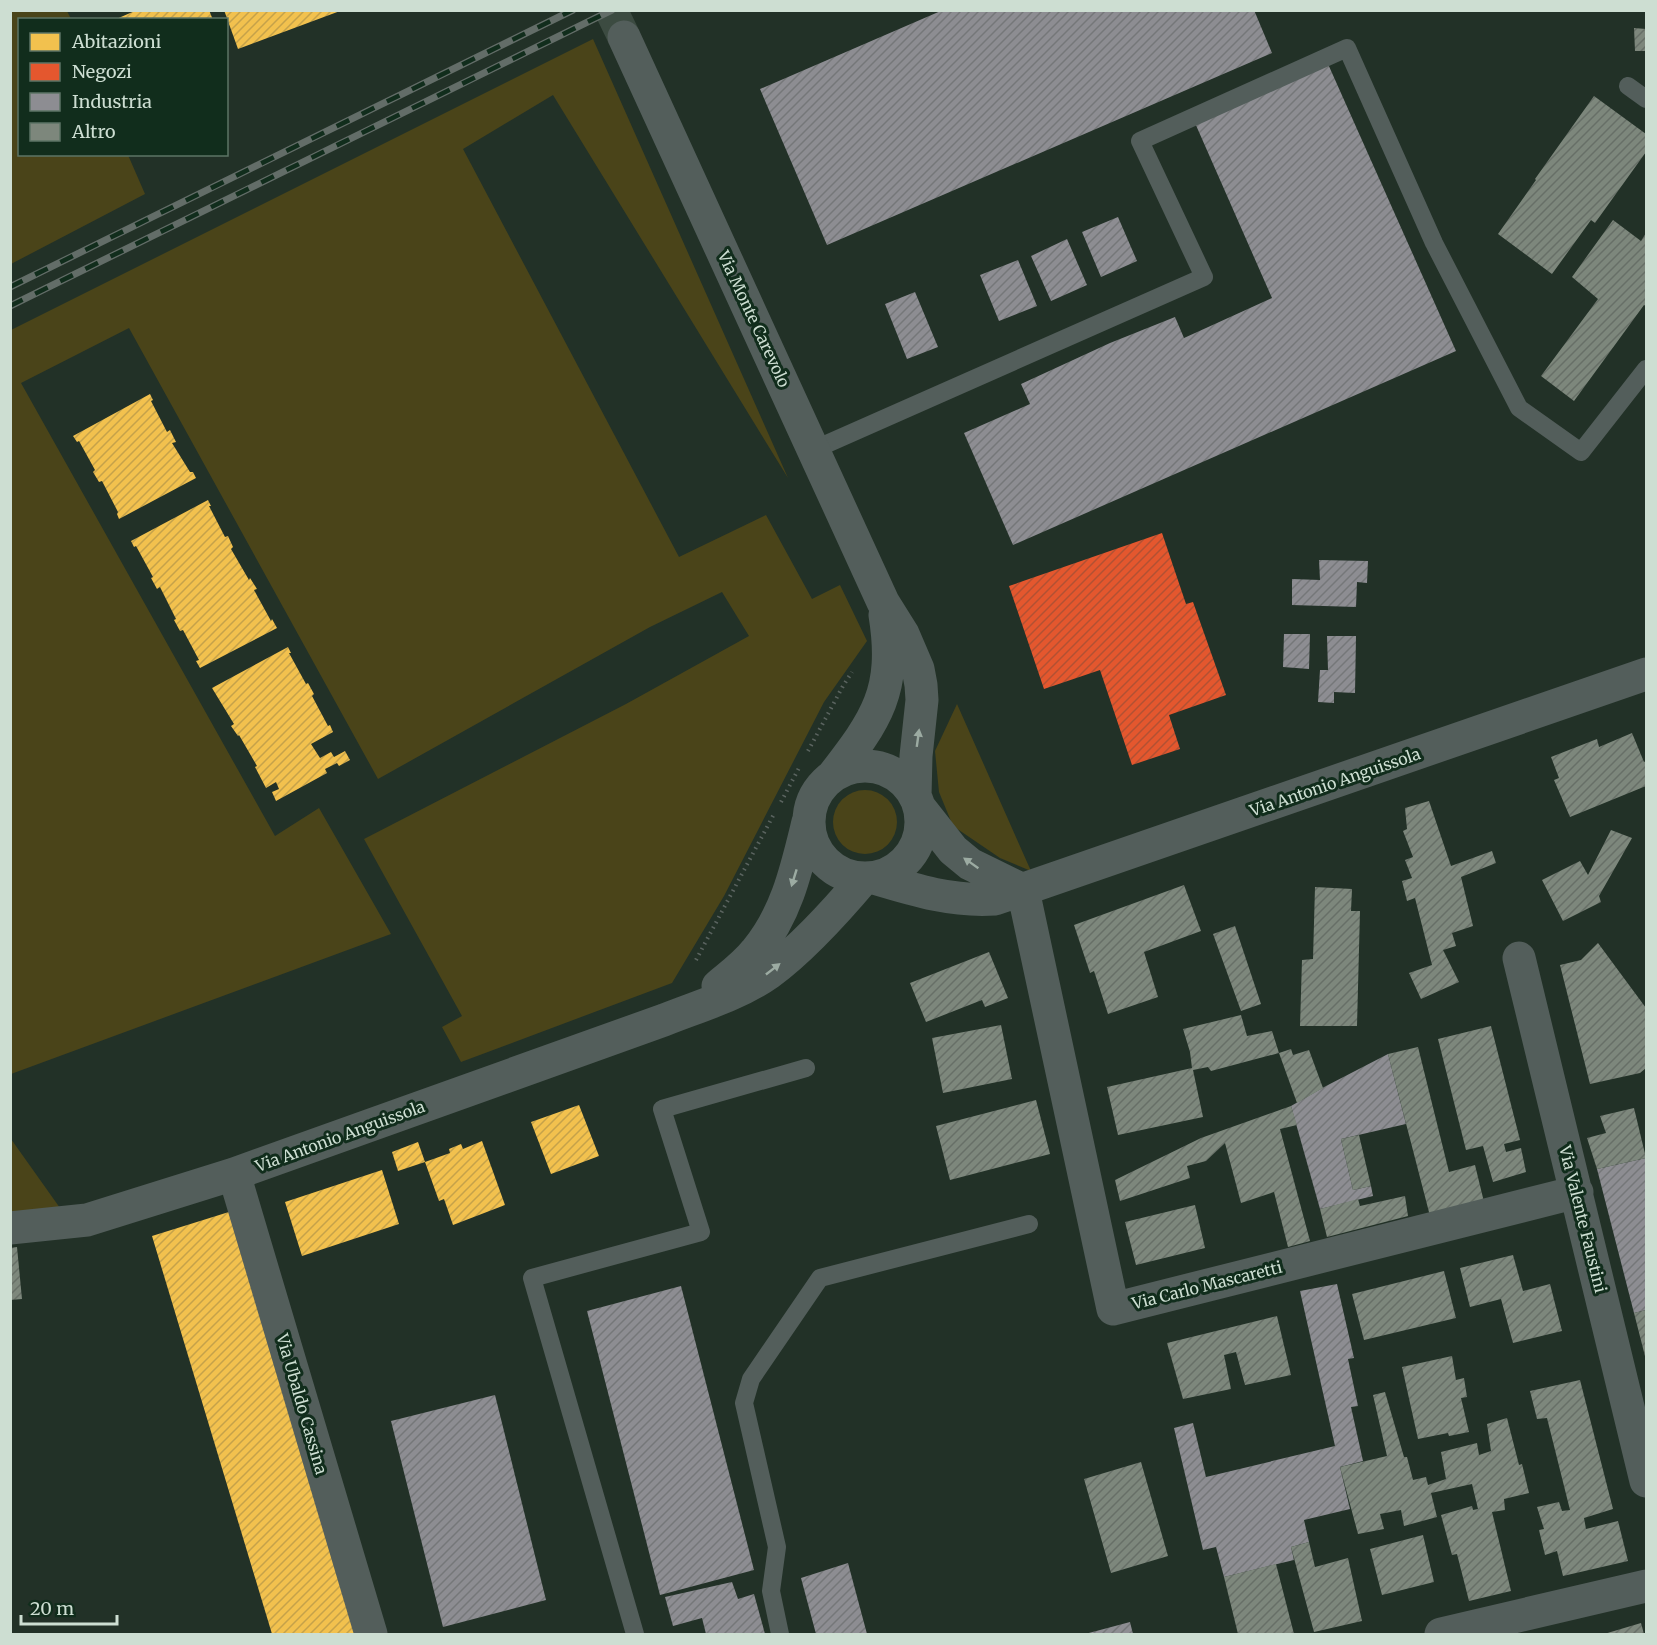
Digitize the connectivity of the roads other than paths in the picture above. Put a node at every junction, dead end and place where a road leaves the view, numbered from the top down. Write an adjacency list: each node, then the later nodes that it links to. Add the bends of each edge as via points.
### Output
1 (624, 37): 5 (street, Via Monte Carevolo)
2 (1628, 86): 3 (lane)
3 (1647, 99)
4 (1647, 369): 5 (lane, via 1581,452 1519,408 1434,243 1347,48 1140,141 1204,277)
5 (813, 450): 6 (street, Via Monte Carevolo)
6 (883, 602): 8 (street, Via Monte Carevolo, via 890,660 887,681 867,730); 9 (street, Via Monte Carevolo, one-way to 6, via 915,756 921,685 903,634)
7 (1645, 677): 12 (street, Via Antonio Anguissola)
8 (832, 777): 9 (street, via 848,768 880,768 907,784); 10 (street, via 815,797)
9 (917, 802): 11 (street, via 922,822 914,852 891,873); 12 (street, one-way to 9, via 970,864 953,850)
10 (808, 822): 11 (street, via 811,839 822,860 841,874); 14 (street, Via Antonio Anguissola, one-way to 14, via 788,898 757,951 715,988)
11 (869, 878): 12 (street, Via Antonio Anguissola, via 973,901); 14 (street, Via Antonio Anguissola, one-way to 11, via 769,973)
12 (1023, 890): 17 (street, Via Carlo Mascaretti, via 1113,1309)
13 (1520, 958): 17 (street, Via Valente Faustini)
14 (664, 1020): 16 (street, Via Antonio Anguissola)
15 (806, 1068): 23 (lane, via 662,1109 701,1232 532,1278)
16 (234, 1174): 19 (street, Via Antonio Anguissola, via 87,1220); 22 (street, Via Ubaldo Cassina)
17 (1576, 1192): 20 (street, Via Valente Faustini)
18 (1029, 1224): 24 (lane, via 820,1278 751,1379 744,1403 777,1547 771,1591)
19 (10, 1228)
20 (1647, 1481)
21 (1647, 1586): 25 (street)
22 (371, 1635)
23 (635, 1635)
24 (780, 1635)
25 (1441, 1635)

